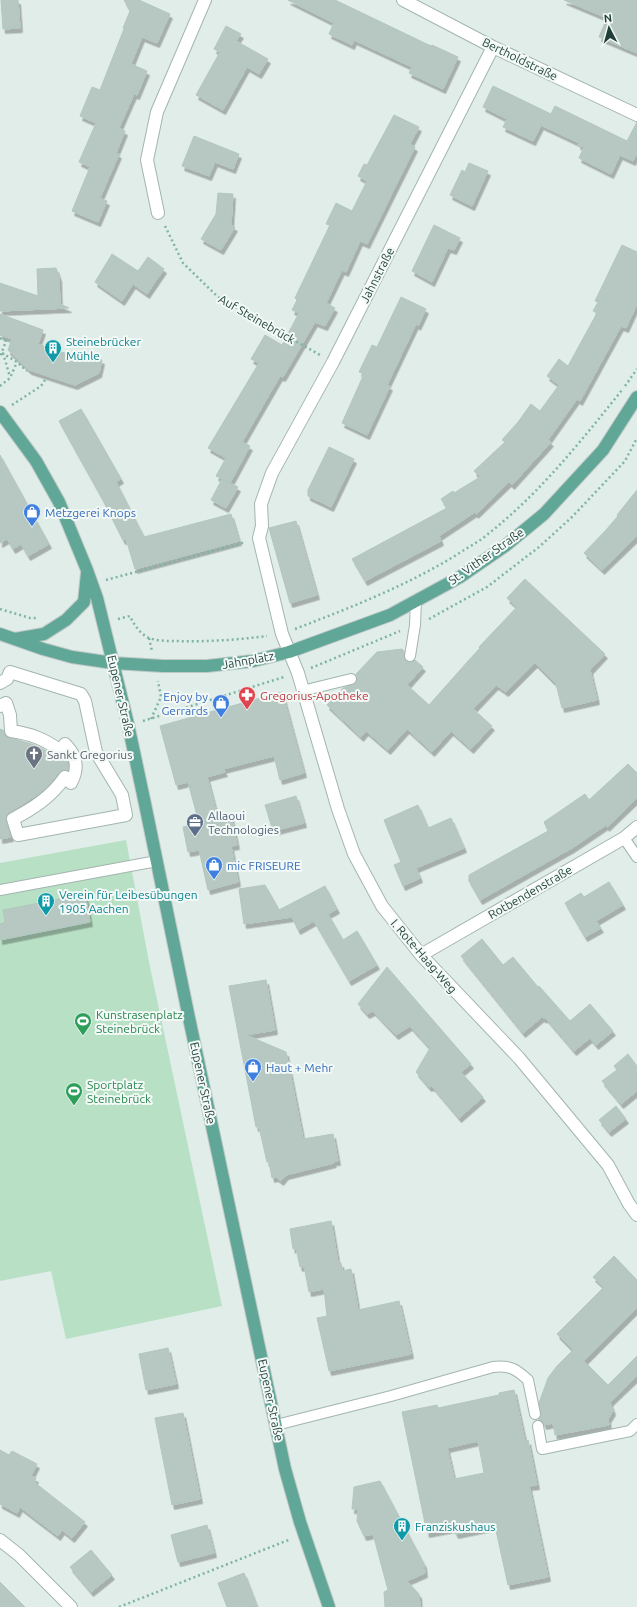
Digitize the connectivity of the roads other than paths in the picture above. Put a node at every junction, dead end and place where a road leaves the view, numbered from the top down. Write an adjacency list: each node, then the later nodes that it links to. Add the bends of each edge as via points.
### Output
1 (205, 0): 5 (street, via 157,112 147,160)
2 (403, 0): 3 (street, Bertholdstraße)
3 (493, 46): 4 (street, Bertholdstraße); 8 (street, Jahnstraße, via 333,362 272,473)
4 (637, 115)
5 (158, 213)
6 (637, 397): 10 (main road, St. Vither Straße, via 603,450 544,514 505,546 460,577)
7 (0, 412): 9 (main road, Eupener Straße, via 36,462 59,502)
8 (261, 504): 13 (street, Jahnplatz, via 262,526 259,538 282,634)
9 (88, 570): 12 (main road, via 84,602 66,620 44,634); 15 (main road, Eupener Straße)
10 (416, 600): 13 (main road, St. Vither Straße, via 390,615); 14 (lane)
11 (0, 634): 12 (main road, Jahnplatz)
12 (12, 639): 15 (main road, Jahnplatz, via 65,656)
13 (289, 652): 15 (main road, Jahnplatz, via 253,661 207,666); 18 (street, I. Rote-Haag-Weg)
14 (410, 656)
15 (113, 663): 23 (main road, Eupener Straße)
16 (351, 679): 18 (lane)
17 (0, 683): 19 (street, via 7,679 10,672 80,694 85,701 96,752 122,795 126,815 18,835 13,819 42,802 65,777 71,783 77,768 76,759 65,744 61,751 30,734 11,731 6,703)
18 (302, 691): 25 (street, I. Rote-Haag-Weg, via 354,854 382,906)
19 (0, 706)
20 (637, 827): 21 (street, Rotbendenstraße)
21 (624, 838): 22 (lane); 25 (street, Rotbendenstraße)
22 (637, 857)
23 (157, 861): 24 (lane); 30 (main road, Eupener Straße)
24 (0, 890)
25 (421, 955): 26 (street, I. Rote-Haag-Weg, via 519,1058 608,1164)
26 (633, 1201): 27 (street, I. Rote-Haag-Weg)
27 (637, 1215)
28 (535, 1414): 30 (lane, via 528,1380 513,1368 504,1366)
29 (637, 1424): 31 (lane, via 630,1431 542,1449)
30 (276, 1425): 34 (main road, Eupener Straße, via 300,1522)
31 (538, 1426)
32 (0, 1540): 33 (street, via 19,1555)
33 (71, 1607)
34 (329, 1607)

